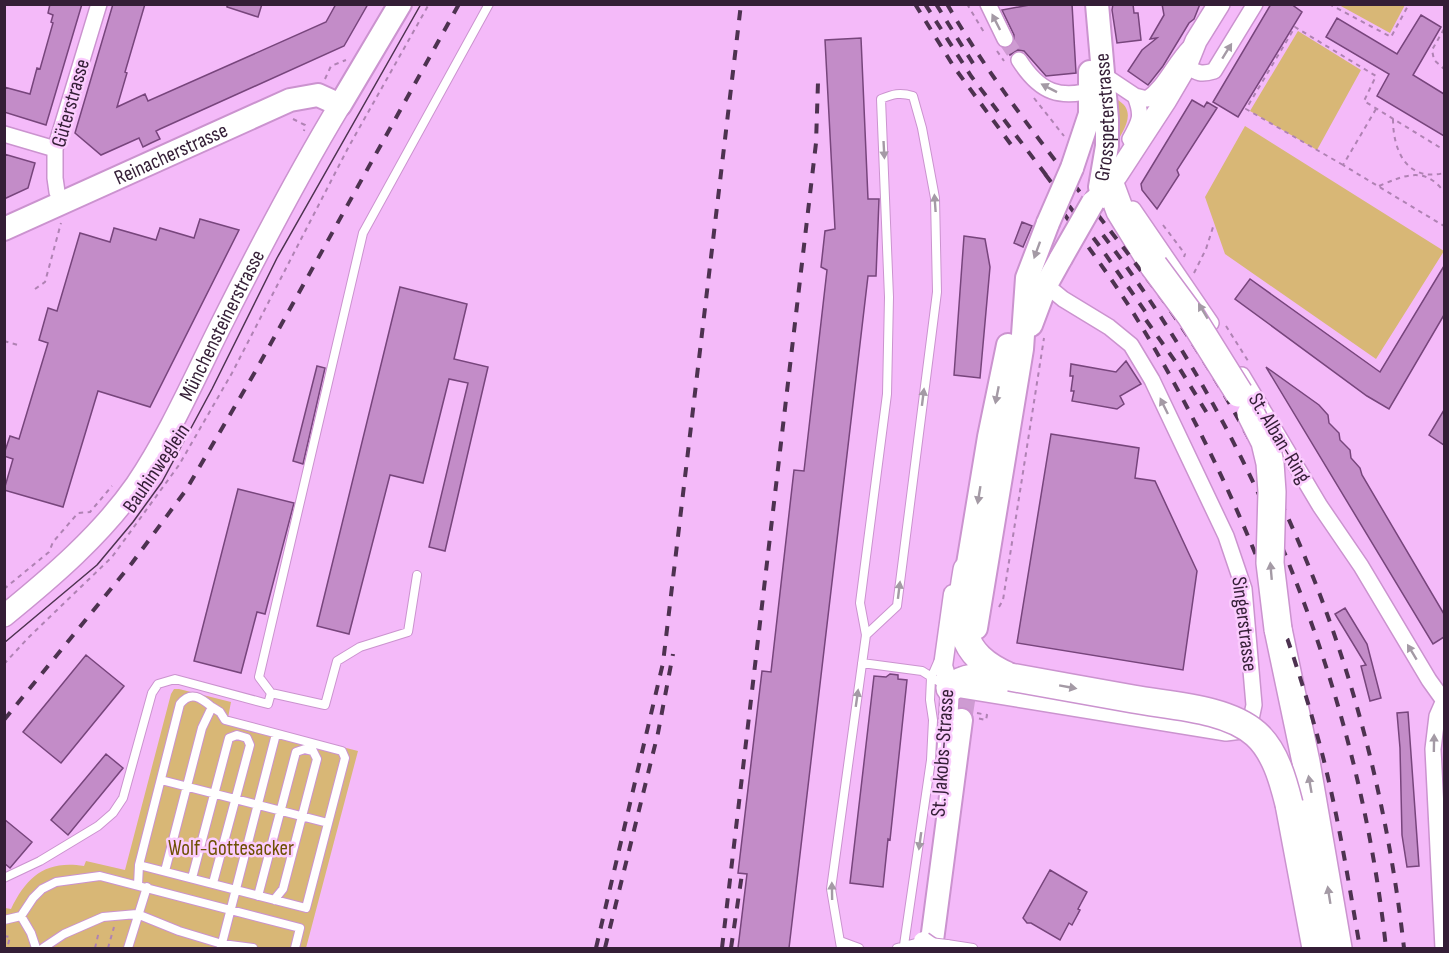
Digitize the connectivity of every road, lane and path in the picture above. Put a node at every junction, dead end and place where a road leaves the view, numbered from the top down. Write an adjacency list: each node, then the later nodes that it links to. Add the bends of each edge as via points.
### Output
1 (99, 4): 29 (street, Güterstrasse)
2 (400, 4): 15 (main road, Münchensteinerstrasse)
3 (429, 4): 61 (path, Bauhinweglein, via 348,147 232,374 179,465 112,558)
4 (489, 4): 64 (lane, via 363,232 259,677)
5 (988, 4): 13 (street, one-way to 5)
6 (1088, 4): 19 (main road, Grosspeterstrasse)
7 (1096, 4): 19 (main road, Grosspeterstrasse)
8 (1218, 4): 14 (main road)
9 (1255, 4): 17 (street, one-way to 9, via 1203,75 1214,71)
10 (1329, 4): 11 (path, via 1391,37)
11 (1409, 4)
12 (1444, 29): 18 (path, via 1432,50 1434,60)
13 (1005, 39)
14 (1196, 41): 17 (main road); 21 (street, via 1177,60 1156,93 1147,99)
15 (374, 49): 20 (path, via 331,66); 22 (main road, Münchensteinerstrasse)
16 (1018, 60): 19 (street, one-way to 16, via 1063,95 1047,89)
17 (1186, 66): 35 (main road)
18 (1444, 69)
19 (1105, 85): 21 (street); 25 (main road, Grosspeterstrasse); 35 (main road, Grosspeterstrasse, via 1107,146 1100,187)
20 (318, 95): 22 (main road); 23 (main road, Reinacherstrasse)
21 (1135, 96): 35 (street, via 1141,114 1139,123)
22 (340, 105): 57 (main road, Münchensteinerstrasse, via 274,220 173,422 135,486 63,566)
23 (273, 108): 27 (path, via 305,125); 37 (main road, Reinacherstrasse)
24 (1376, 109): 26 (path); 31 (path); 31 (path, via 1364,101 1376,76 1295,27 1246,109)
25 (1090, 114): 35 (main road, Grosspeterstrasse, via 1095,130 1082,174 1086,188); 38 (main road, Grosspeterstrasse, bridge)
26 (1393, 119): 30 (path); 33 (path, via 1393,135 1403,160)
27 (304, 130)
28 (4, 134): 29 (street)
29 (56, 149): 37 (street, Güterstrasse, via 55,177)
30 (1444, 150)
31 (1343, 165): 34 (path)
32 (1444, 173): 33 (path)
33 (1425, 175): 34 (path, via 1408,175); 36 (path)
34 (1379, 186): 41 (path)
35 (1105, 190): 38 (main road, bridge); 45 (main road, bridge, via 1061,258); 65 (street, St. Alban-Ring, one-way to 35, via 1320,506 1196,299 1121,192); 111 (highway, one-way to 35, bridge, via 1273,593 1272,476 1265,442 1216,356)
36 (1444, 192)
37 (62, 203): 42 (main road, Reinacherstrasse); 46 (path, via 62,220 45,282)
38 (1048, 223): 45 (main road, one-way to 45)
39 (1161, 223): 43 (path, via 1185,254 1183,261)
40 (1214, 224): 44 (path, via 1193,275)
41 (1444, 226)
42 (4, 229)
43 (1176, 251)
44 (1188, 268)
45 (1037, 281): 54 (main road, one-way to 54, via 1004,360); 58 (main road, via 1022,349); 68 (street, Singerstrasse, one-way to 45, via 1254,705 1244,589 1226,536 1190,459 1131,345)
46 (35, 289)
47 (1223, 322): 51 (path)
48 (1046, 328): 56 (path, via 1003,600)
49 (4, 341): 50 (path)
50 (18, 345)
51 (1254, 369)
52 (117, 480): 55 (path, via 90,512 78,513 49,552)
53 (417, 575): 64 (lane, via 408,632 371,643 337,661 325,705)
54 (965, 582): 62 (highway, via 965,637 981,660); 63 (street, St. Jakobs-Strasse, via 954,589)
55 (4, 589)
56 (998, 608)
57 (4, 616)
58 (976, 628)
59 (866, 635): 59 (lane, one-way to 59, via 897,606 938,292 936,198 913,96 903,93 881,99 889,297 887,394 860,603); 60 (lane)
60 (862, 663): 63 (lane, via 922,671); 96 (lane, one-way to 60, via 831,889)
61 (4, 664)
62 (1010, 677): 63 (highway); 110 (highway, one-way to 110, bridge, via 1218,714 1259,736 1284,783)
63 (941, 683): 68 (street, via 1226,733 1242,731); 97 (street, St. Jakobs-Strasse, via 947,748)
64 (271, 693): 81 (lane, via 268,704 176,679 158,684 152,693 123,798 113,813 99,826)
65 (1444, 700): 112 (street, one-way to 65, via 1433,749 1437,716)
66 (213, 707): 69 (lane, via 225,720); 70 (lane, via 197,696 187,697 180,704); 71 (lane, via 202,728)
67 (969, 717): 97 (main road, St. Jakobs-Strasse)
68 (1250, 724): 75 (lane, via 1261,734)
69 (276, 734): 74 (lane); 78 (lane, via 342,751 345,758)
70 (161, 780): 71 (lane); 79 (lane)
71 (187, 787): 72 (lane); 80 (lane)
72 (214, 794): 73 (lane); 73 (lane, via 229,738 237,735 247,738 250,745); 82 (lane)
73 (235, 799): 74 (lane); 83 (lane)
74 (258, 805): 76 (lane); 86 (lane)
75 (1280, 809)
76 (280, 811): 77 (lane); 77 (lane, via 296,752 309,749 317,759); 87 (lane)
77 (301, 816): 78 (lane); 88 (lane, via 283,889)
78 (328, 823): 88 (lane, via 306,908)
79 (139, 865): 80 (lane); 84 (lane)
80 (165, 871): 82 (lane)
81 (4, 878)
82 (192, 878): 83 (lane)
83 (213, 883): 86 (lane)
84 (138, 885): 85 (lane); 92 (lane, via 100,876 56,882 42,889)
85 (147, 887): 89 (lane); 90 (lane)
86 (236, 890): 87 (lane); 89 (lane)
87 (258, 896): 88 (lane)
88 (274, 900)
89 (231, 909): 99 (lane); 107 (lane, via 300,928)
90 (138, 914): 91 (lane); 98 (lane); 99 (lane)
91 (117, 915): 93 (lane); 104 (path)
92 (21, 916): 94 (lane); 101 (lane)
93 (103, 917): 102 (lane); 103 (path)
94 (4, 920)
95 (4, 936): 100 (path, via 10,937)
96 (840, 945): 108 (lane)
97 (922, 946): 109 (lane)
98 (128, 947): 105 (lane)
99 (220, 947): 106 (lane)
100 (7, 948)
101 (36, 948)
102 (43, 948)
103 (95, 948)
104 (108, 948)
105 (138, 948)
106 (253, 948)
107 (295, 948)
108 (860, 948)
109 (973, 948)
110 (1316, 948)
111 (1338, 948)
112 (1443, 948)

